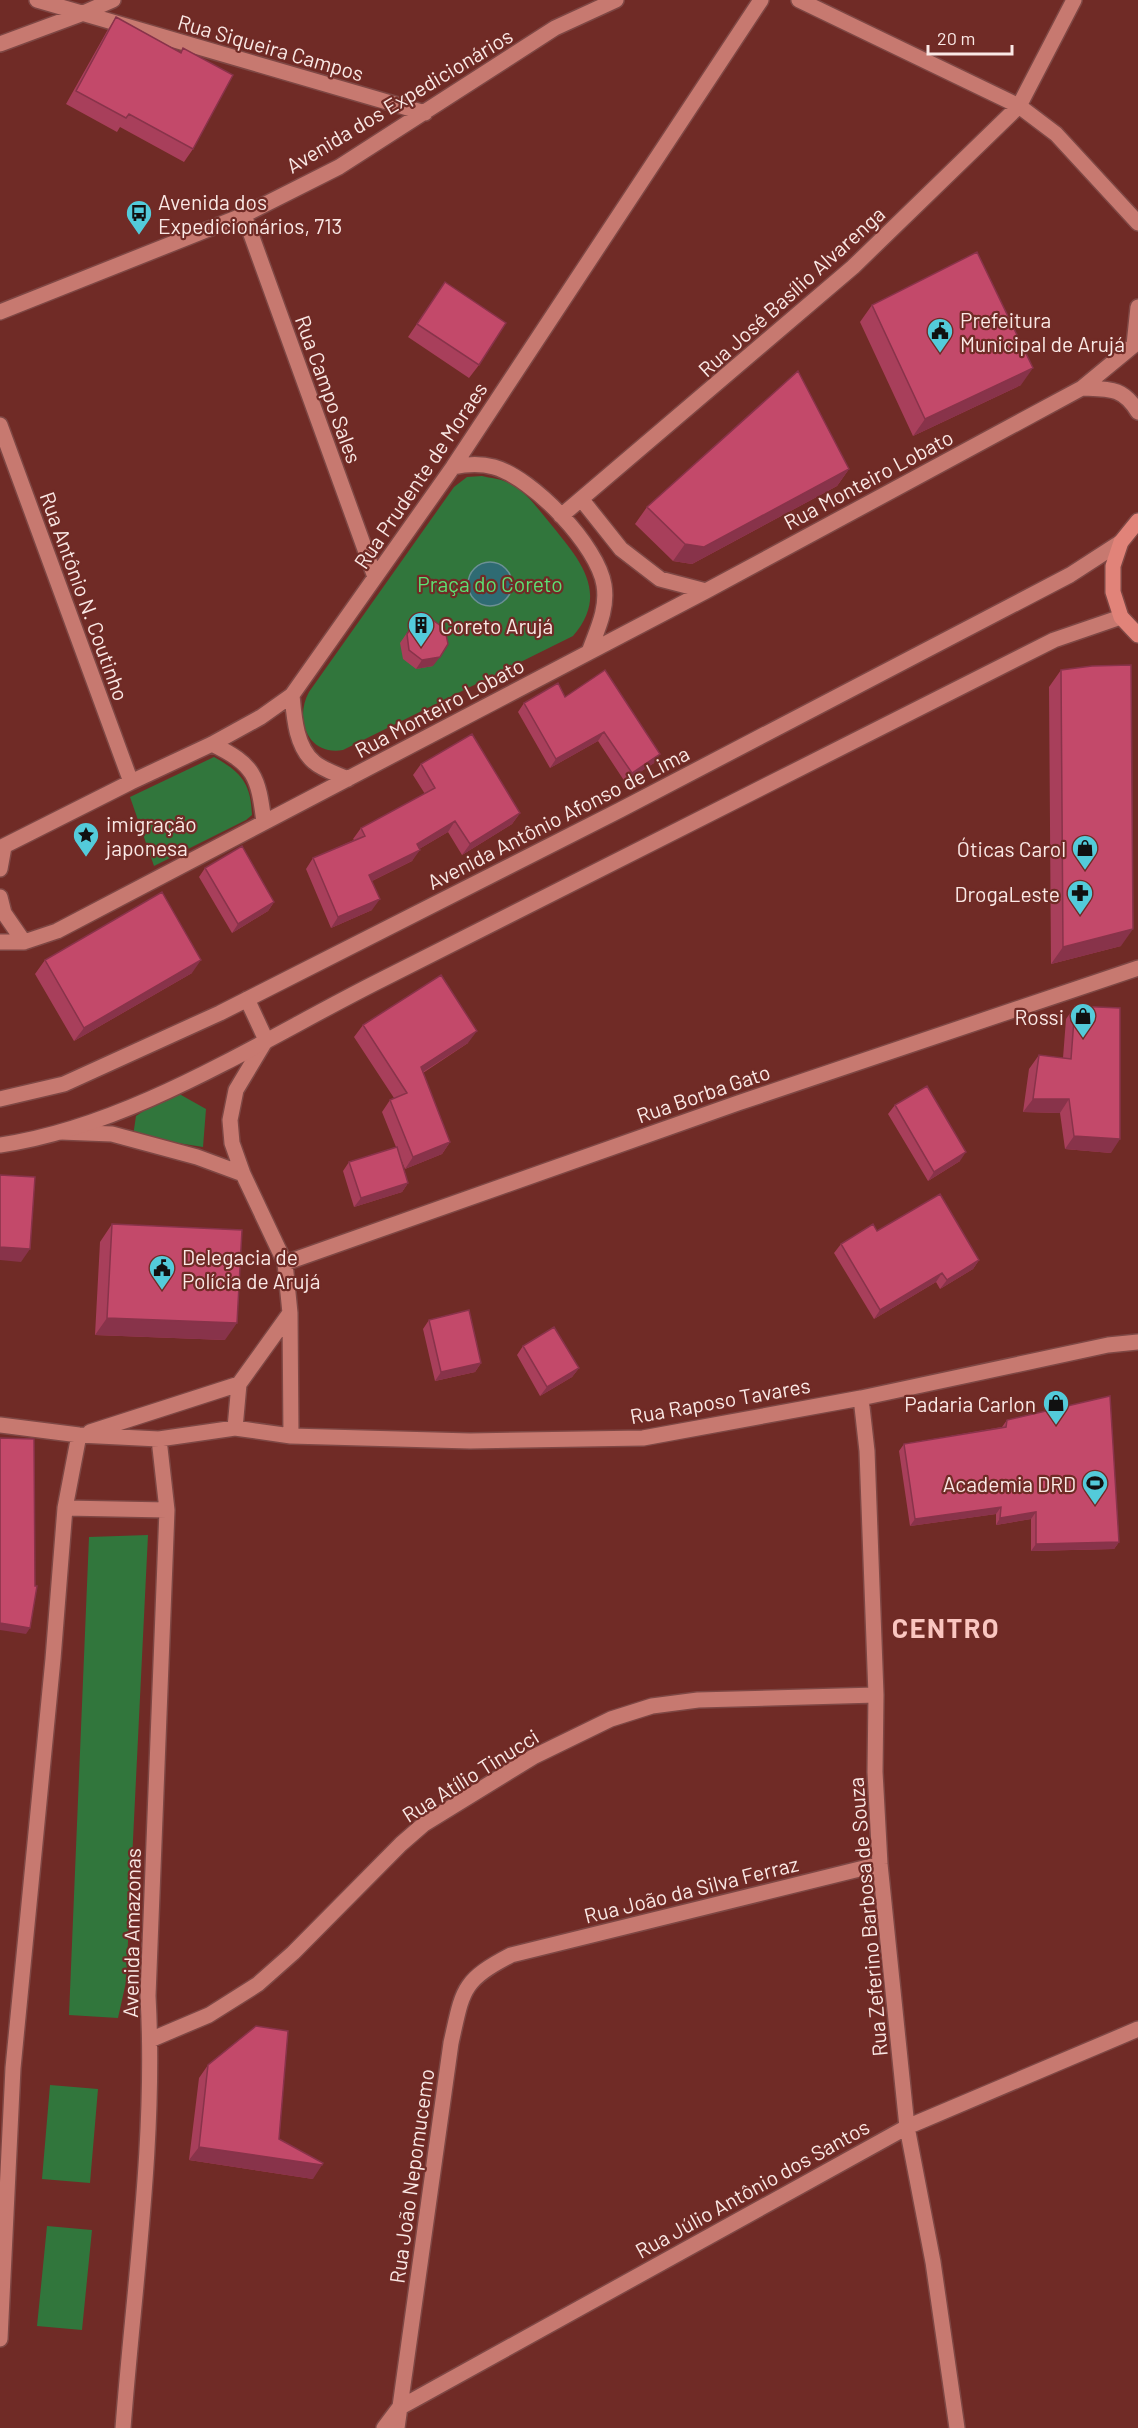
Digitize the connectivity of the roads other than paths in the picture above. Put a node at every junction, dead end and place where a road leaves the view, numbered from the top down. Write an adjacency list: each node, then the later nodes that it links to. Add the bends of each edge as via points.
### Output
1 (37, 0): 7 (street, Rua Siqueira Campos)
2 (113, 0): 7 (street)
3 (616, 0): 10 (street, Avenida dos Expedicionários, via 555,28)
4 (761, 0): 18 (street, Rua Prudente de Moraes)
5 (799, 0): 9 (street)
6 (1074, 0): 9 (street, Rua José Basílio Alvarenga)
7 (81, 14): 8 (street); 10 (street, Rua Siqueira Campos)
8 (0, 44)
9 (1019, 106): 12 (street, via 1056,134); 19 (street, Rua José Basílio Alvarenga, via 853,267)
10 (425, 113): 11 (street, Avenida dos Expedicionários, via 339,167)
11 (244, 215): 14 (street, Avenida dos Expedicionários); 23 (street, Rua Campo Sales)
12 (1138, 223)
13 (1138, 307): 15 (street, Rua Monteiro Lobato, via 1134,345)
14 (0, 312)
15 (1082, 388): 16 (street, via 1120,392); 24 (street, Rua Monteiro Lobato)
16 (1138, 412)
17 (0, 425): 31 (street, Rua Antônio N. Coutinho)
18 (453, 467): 20 (street, via 474,463 495,467 534,489); 23 (street, Rua Prudente de Moraes)
19 (582, 500): 20 (street, Rua José Basílio Alvarenga); 24 (street, via 621,549 660,579)
20 (561, 516): 27 (street, via 600,567 605,587 605,604)
21 (1138, 522): 22 (main road)
22 (1121, 542): 25 (main road, via 1113,566 1113,592); 39 (street, Avenida Antônio Afonso de Lima, via 1070,575)
23 (375, 577): 28 (street, Rua Prudente de Moraes)
24 (705, 591): 27 (street, Rua Monteiro Lobato)
25 (1121, 617): 26 (main road); 40 (street, via 1054,640)
26 (1138, 635)
27 (589, 652): 30 (street, Rua Monteiro Lobato)
28 (292, 695): 29 (street, Rua Prudente de Moraes); 30 (street, via 294,723 313,762)
29 (212, 744): 31 (street, Rua Prudente de Moraes); 32 (street, via 247,765 258,784)
30 (348, 778): 32 (street, Rua Monteiro Lobato)
31 (131, 782): 33 (street, Rua Prudente de Moraes)
32 (264, 822): 37 (street, Rua Monteiro Lobato, via 57,931)
33 (2, 848): 34 (street)
34 (0, 869)
35 (0, 897): 37 (street, via 4,913)
36 (0, 942): 37 (street, Rua Monteiro Lobato)
37 (24, 942)
38 (1138, 968): 45 (street, Rua Borba Gato, via 738,1102)
39 (247, 999): 40 (street); 41 (street, Avenida Antônio Afonso de Lima, via 64,1084)
40 (266, 1040): 42 (street, via 107,1117); 44 (street, via 236,1090 230,1120 232,1143)
41 (0, 1099)
42 (61, 1132): 43 (street); 44 (street, via 112,1134)
43 (0, 1145)
44 (243, 1174): 45 (street)
45 (285, 1263): 46 (street)
46 (290, 1313): 48 (street); 53 (street)
47 (1138, 1342): 49 (street, Rua Raposo Tavares, via 1108,1345)
48 (239, 1384): 51 (street); 52 (street)
49 (861, 1398): 53 (street, Rua Raposo Tavares, via 643,1438 471,1441); 57 (street, Rua Zeferino Barbosa de Souza, via 867,1451)
50 (0, 1425): 52 (street, Rua Raposo Tavares)
51 (235, 1428): 53 (street, Rua Raposo Tavares); 54 (street, Rua Raposo Tavares)
52 (79, 1435): 54 (street, Rua Raposo Tavares); 55 (street)
53 (291, 1436)
54 (159, 1439): 56 (street, Avenida Amazonas)
55 (65, 1508): 56 (street); 62 (street, via 52,1671)
56 (167, 1510): 61 (street, Avenida Amazonas, via 148,1995)
57 (876, 1695): 58 (street, Rua Zeferino Barbosa de Souza); 61 (street, Rua Atílio Tinucci, via 698,1700 652,1706 611,1719 534,1757 424,1824 258,1984 209,2014)
58 (880, 1864): 59 (street, Rua João da Silva Ferraz); 63 (street, Rua Zeferino Barbosa de Souza)
59 (511, 1955): 65 (street, Rua João Nepomucemo, via 483,1970 460,2001)
60 (1138, 2029): 63 (street, Rua Júlio Antônio dos Santos)
61 (150, 2040): 66 (street, Avenida Amazonas, via 142,2231)
62 (7, 2067): 64 (street)
63 (907, 2127): 65 (street, Rua Júlio Antônio dos Santos); 69 (street, Rua Zeferino Barbosa de Souza, via 933,2262)
64 (0, 2339)
65 (399, 2408): 67 (street); 68 (street, Rua João Nepomucemo)
66 (123, 2428)
67 (384, 2428)
68 (397, 2428)
69 (957, 2428)

